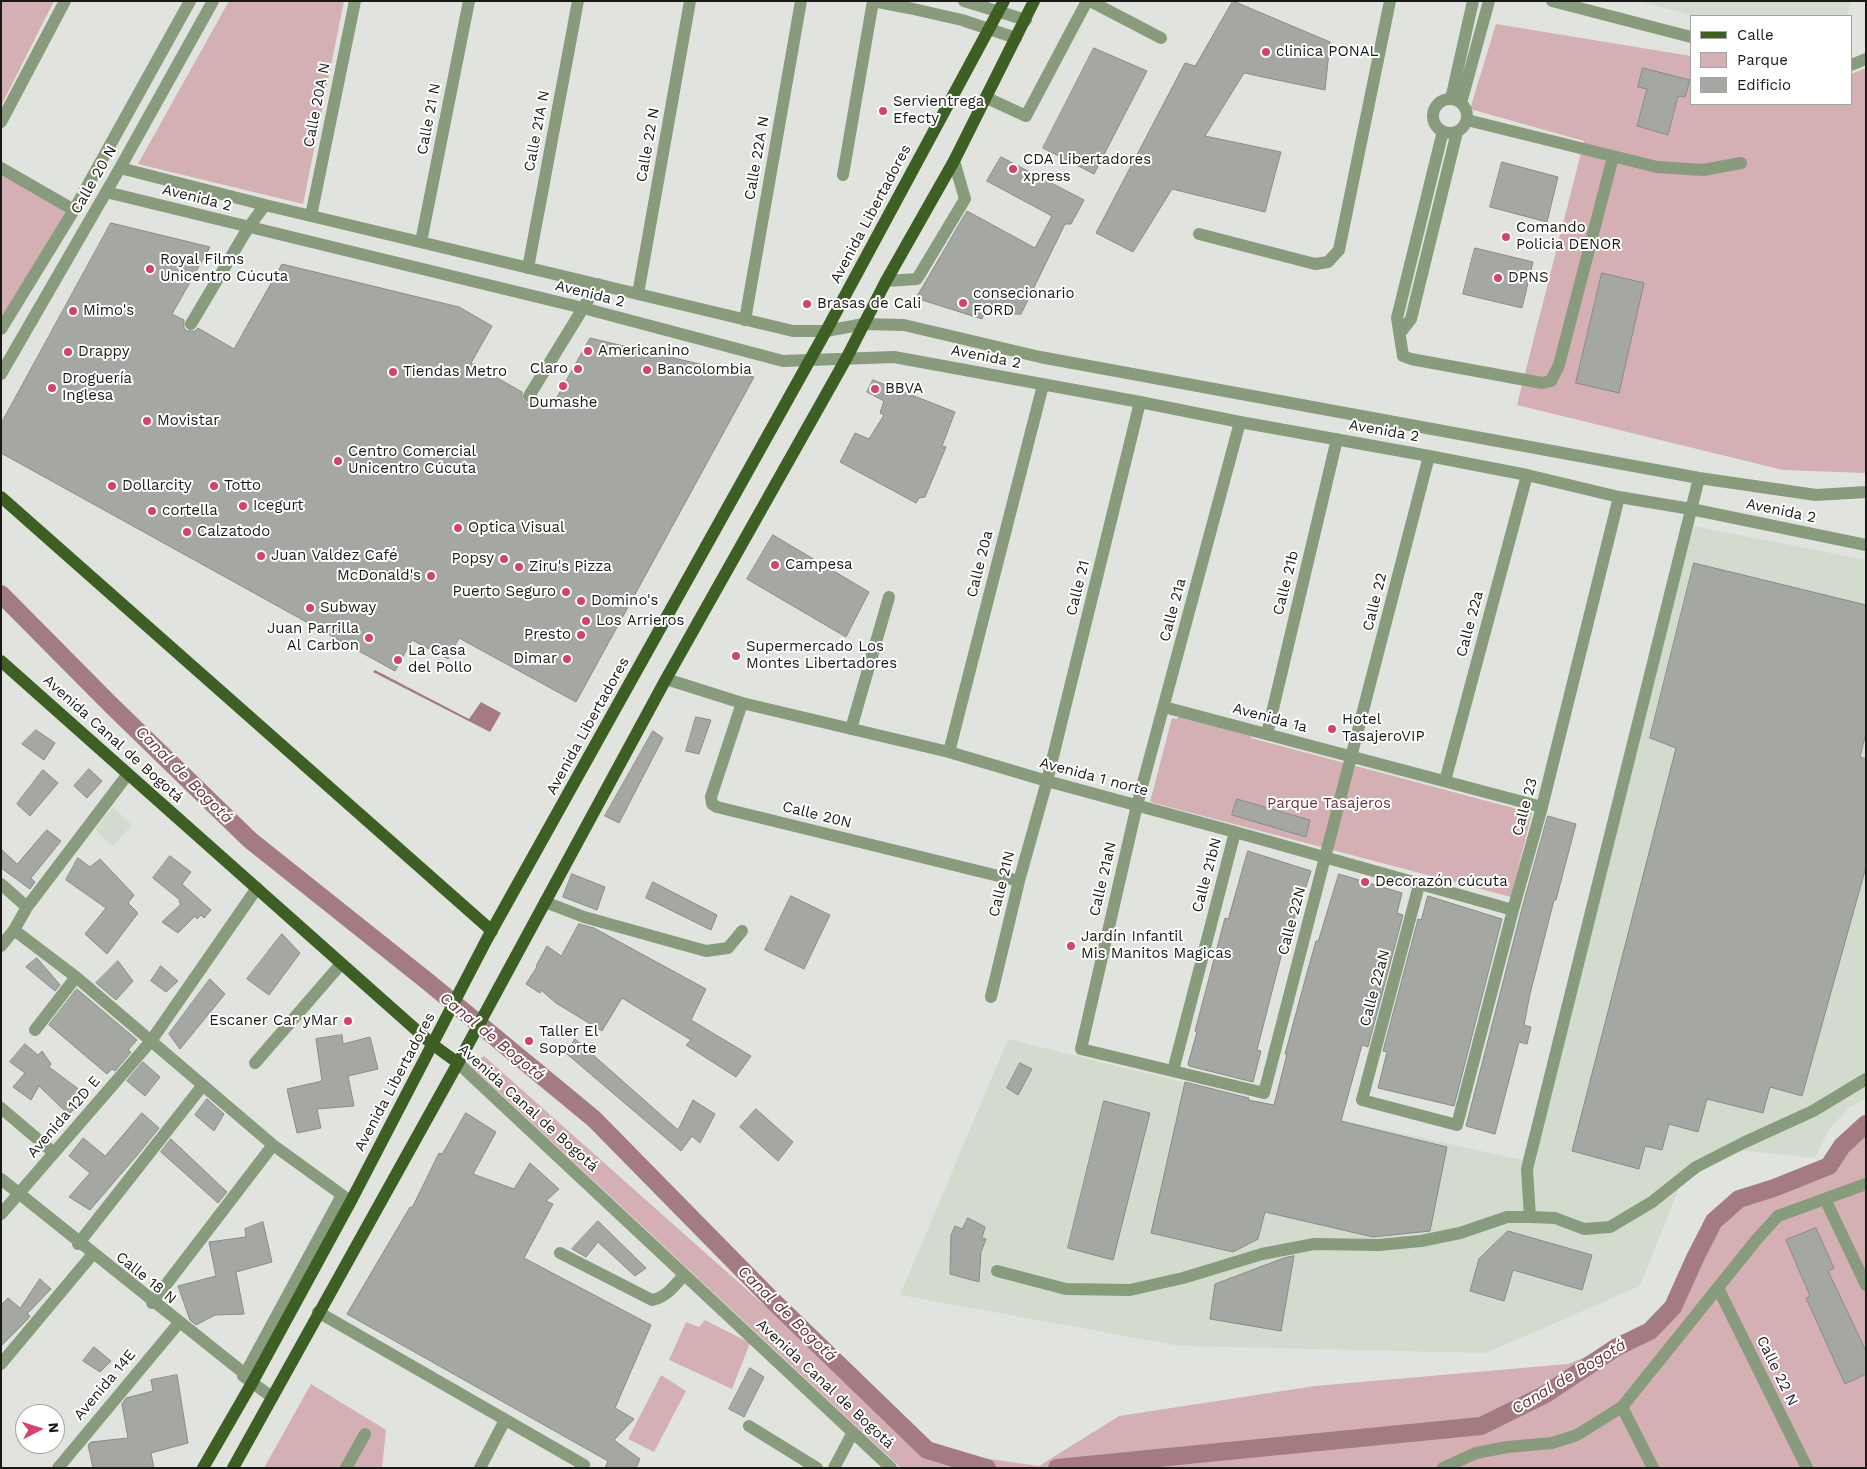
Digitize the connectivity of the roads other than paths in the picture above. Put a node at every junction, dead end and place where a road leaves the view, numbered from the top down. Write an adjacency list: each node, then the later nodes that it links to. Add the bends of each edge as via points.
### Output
1 (65, 1): 28 (street)
2 (190, 1): 39 (street, Calle 20 N)
3 (212, 1): 35 (street, Calle 20 N)
4 (355, 1): 40 (street, Calle 20A N)
5 (469, 1): 43 (street, Calle 21 N)
6 (578, 1): 44 (street, Calle 21A N)
7 (690, 1): 47 (street, Calle 22 N)
8 (801, 1): 49 (street, Calle 22A N)
9 (873, 1): 19 (street, via 962,20); 36 (street)
10 (964, 1): 17 (street)
11 (1034, 1): 18 (main road)
12 (1089, 1): 22 (street); 25 (street, via 1026,116)
13 (1390, 1): 42 (street, via 1339,250 1328,262 1315,264)
14 (1473, 1): 26 (street)
15 (1489, 1): 26 (street)
16 (1552, 1): 20 (street)
17 (1001, 7): 18 (street); 19 (main road, Avenida Libertadores)
18 (1026, 20): 21 (main road)
19 (990, 30): 21 (street); 53 (main road, Avenida Libertadores)
20 (1690, 37)
21 (1016, 38): 25 (main road)
22 (1161, 38)
23 (1866, 59): 24 (street)
24 (1852, 65)
25 (987, 98): 32 (main road)
26 (1456, 101): 27 (street, via 1467,114); 29 (street, via 1440,102 1434,111 1435,123)
27 (1467, 120): 30 (street); 31 (street)
28 (1, 122)
29 (1443, 131): 30 (street); 54 (street, via 1398,318)
30 (1457, 132): 54 (street, via 1411,319)
31 (1613, 157): 33 (street, via 1657,168 1703,170); 54 (street, via 1559,365 1551,381 1542,383 1411,359 1403,356)
32 (954, 161): 45 (main road); 45 (street, via 964,199 917,279)
33 (1741, 163)
34 (1, 168): 39 (street)
35 (120, 168): 37 (street, Calle 20 N); 38 (street, Avenida 2)
36 (842, 176)
37 (106, 192): 41 (street, Avenida 2); 57 (street, Calle 20 N)
38 (265, 205): 40 (street, Avenida 2); 41 (street)
39 (74, 210): 52 (street, Calle 20 N)
40 (312, 216): 43 (street, Avenida 2)
41 (248, 228): 48 (street, Avenida 2); 50 (street)
42 (1199, 234)
43 (421, 242): 44 (street, Avenida 2)
44 (528, 268): 46 (street, Avenida 2)
45 (886, 281): 51 (main road)
46 (598, 284): 47 (street, Avenida 2); 48 (street)
47 (638, 294): 49 (street, Avenida 2)
48 (583, 308): 56 (street, Avenida 2, via 783,361); 59 (street)
49 (745, 320): 53 (street, Avenida 2, via 793,331)
50 (191, 324)
51 (864, 324): 53 (street, Avenida 2); 55 (main road); 65 (street, Avenida 2, via 904,325 1040,356)
52 (1, 329)
53 (826, 331): 56 (main road, Avenida Libertadores)
54 (1400, 333)
55 (846, 359): 56 (street, Avenida 2); 58 (street, Avenida 2, via 894,357); 73 (main road)
56 (809, 361): 96 (main road, Avenida Libertadores)
57 (1, 374)
58 (1043, 385): 60 (street, Avenida 2); 78 (street, Calle 20a)
59 (529, 396)
60 (1140, 402): 61 (street, Avenida 2); 81 (street, Calle 21)
61 (1240, 422): 62 (street, Avenida 2); 75 (street, Calle 21a)
62 (1338, 439): 63 (street, Avenida 2); 77 (street, Calle 21b)
63 (1429, 456): 64 (street, Avenida 2); 79 (street, Calle 22)
64 (1527, 476): 67 (street, Avenida 2); 82 (street, Calle 22a)
65 (1699, 478): 66 (street, Avenida 2, via 1816,495); 69 (street)
66 (1866, 492)
67 (1619, 497): 69 (street, Avenida 2); 84 (street, Calle 23)
68 (1, 498): 96 (main road)
69 (1691, 509): 70 (street, Avenida 2); 119 (street, via 1527,1169)
70 (1866, 544)
71 (889, 596): 76 (street)
72 (1, 661): 80 (main road, Avenida Canal de Bogotá)
73 (666, 678): 74 (street, Avenida 1 norte); 91 (main road)
74 (742, 703): 76 (street, Avenida 1 norte); 87 (street, Calle 20N, via 711,797 716,807)
75 (1164, 707): 77 (street, Avenida 1a); 83 (street, Calle 21a)
76 (850, 728): 78 (street, Avenida 1 norte)
77 (1266, 734): 79 (street, Avenida 1a)
78 (949, 752): 81 (street, Avenida 1 norte)
79 (1352, 757): 82 (street, Avenida 1a); 86 (street, Calle 22N)
80 (128, 774): 90 (main road, Avenida Canal de Bogotá); 92 (street)
81 (1047, 781): 83 (street, Avenida 1 norte); 87 (street, Calle 21N)
82 (1445, 782): 84 (street, Avenida 1a)
83 (1137, 805): 85 (street, Avenida 1 norte); 106 (street, Calle 21aN, via 1081,1049)
84 (1542, 807): 93 (street, Calle 23)
85 (1235, 832): 86 (street, Avenida 1 norte); 106 (street, Calle 21bN)
86 (1325, 857): 89 (street, Avenida 1 norte); 106 (street, Calle 22N, via 1264,1093)
87 (1019, 881): 100 (street, Calle 21N)
88 (1, 884): 92 (street)
89 (1419, 884): 93 (street, Avenida 1 norte); 110 (street, Calle 22aN, via 1362,1100)
90 (256, 888): 98 (main road, Avenida Canal de Bogotá); 102 (street, Avenida 12D E)
91 (545, 902): 95 (street, via 584,917 706,950 728,948); 104 (main road)
92 (27, 907): 94 (street)
93 (1513, 910): 110 (street, Calle 23)
94 (14, 930): 97 (street); 99 (street)
95 (742, 931)
96 (490, 935): 103 (main road, Avenida Libertadores)
97 (1, 946)
98 (341, 964): 103 (main road, Avenida Canal de Bogotá); 105 (street)
99 (76, 977): 101 (street); 102 (street)
100 (991, 996)
101 (35, 1030)
102 (151, 1040): 108 (street); 112 (street, Avenida 12D E)
103 (432, 1044): 104 (main road, Avenida Canal de Bogotá); 116 (main road, Avenida Libertadores)
104 (461, 1058): 124 (street, Avenida Canal de Bogotá); 128 (main road)
105 (256, 1063)
106 (1173, 1071)
107 (1866, 1079): 119 (street, via 1813,1112 1696,1167 1652,1202 1610,1227 1584,1229 1555,1218)
108 (204, 1085): 111 (street); 120 (street)
109 (1, 1108): 112 (street)
110 (1457, 1125)
111 (273, 1145): 116 (street); 127 (street)
112 (54, 1153): 115 (street, Avenida 12D E)
113 (1, 1180): 115 (street, Calle 18 N)
114 (1866, 1184): 117 (street)
115 (18, 1194): 118 (street, Avenida 12D E); 120 (street, Calle 18 N)
116 (346, 1198): 127 (street, via 244,1374); 131 (main road, Avenida Libertadores)
117 (1825, 1199): 125 (street); 126 (street, via 1778,1216)
118 (1, 1214)
119 (1530, 1217): 123 (street, via 1507,1217 1460,1233 1422,1241 1379,1245 1314,1244 1262,1254 1130,1290 1066,1289)
120 (79, 1242): 122 (street, Calle 18 N); 127 (street)
121 (560, 1253): 124 (street, via 652,1300 669,1292)
122 (92, 1255): 127 (street, Calle 18 N); 130 (street)
123 (997, 1271)
124 (684, 1275): 136 (street, Avenida Canal de Bogotá)
125 (1866, 1285)
126 (1718, 1288): 133 (street); 149 (street, Calle 22 N)
127 (153, 1302): 129 (street, Calle 18 N)
128 (318, 1312): 132 (main road); 134 (street)
129 (178, 1324): 131 (street, Calle 18 N); 138 (street, Avenida 14E)
130 (1, 1364)
131 (252, 1383): 132 (street, Calle 18 N); 139 (main road, Avenida Libertadores)
132 (272, 1397): 140 (main road)
133 (1622, 1407): 147 (street, via 1577,1435 1552,1443 1476,1453); 148 (street)
134 (505, 1420): 142 (street); 143 (street)
135 (749, 1426): 144 (street)
136 (853, 1432): 145 (street); 146 (street, Avenida Canal de Bogotá)
137 (365, 1434): 141 (street)
138 (58, 1468)
139 (203, 1468)
140 (233, 1468)
141 (346, 1468)
142 (480, 1468)
143 (583, 1468)
144 (817, 1468)
145 (834, 1468)
146 (890, 1468)
147 (1443, 1468)
148 (1653, 1468)
149 (1807, 1468)

